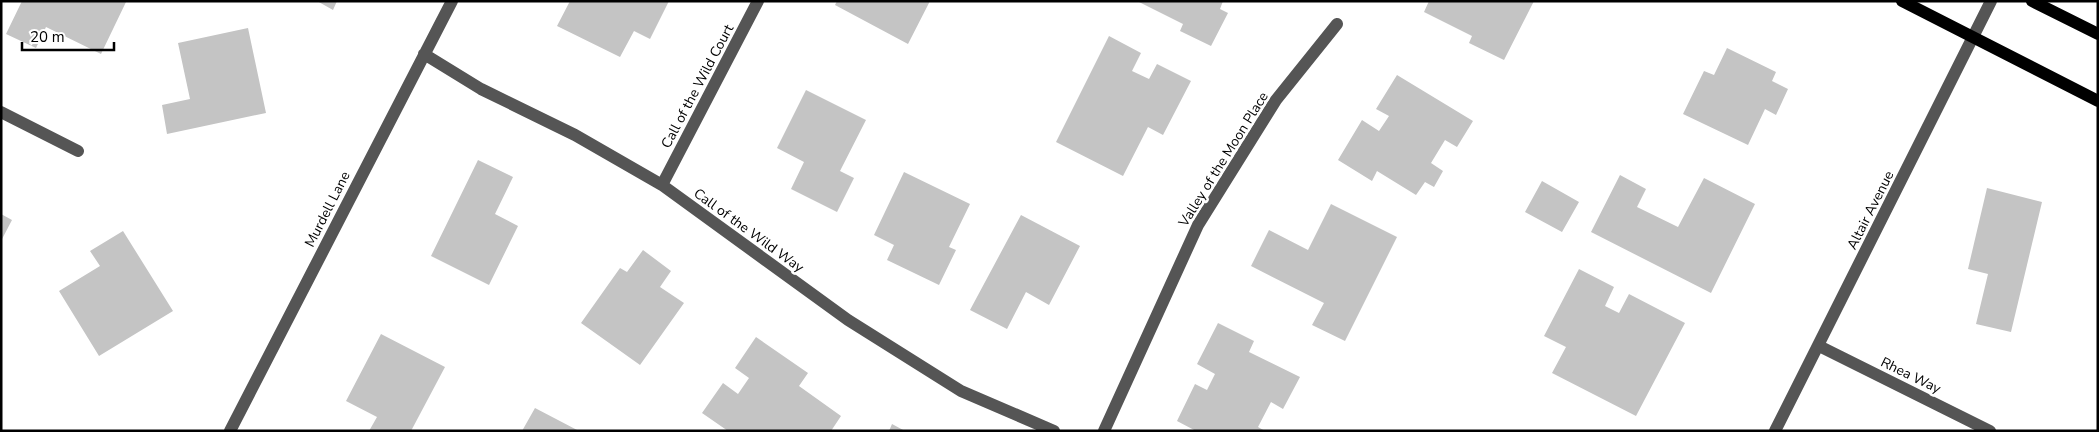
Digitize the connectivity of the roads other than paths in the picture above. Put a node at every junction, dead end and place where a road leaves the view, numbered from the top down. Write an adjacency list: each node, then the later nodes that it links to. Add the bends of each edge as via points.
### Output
1 (452, 1): 9 (street, Murdell Lane)
2 (758, 1): 13 (street, Call of the Wild Court)
3 (1902, 1): 8 (main road)
4 (1991, 1): 8 (street, Altair Avenue)
5 (2032, 1): 7 (main road)
6 (1336, 24): 17 (street, Valley of the Moon Place, via 1276,100 1198,224)
7 (2098, 34)
8 (1973, 39): 10 (main road); 14 (street, Altair Avenue)
9 (424, 54): 13 (street, Call of the Wild Way, via 481,89 575,135); 15 (street, Murdell Lane)
10 (2098, 101)
11 (1, 112): 12 (street)
12 (78, 151)
13 (662, 185): 16 (street, Call of the Wild Way, via 856,325 961,391)
14 (1819, 346): 18 (street, Altair Avenue); 19 (street, Rhea Way)
15 (230, 431)
16 (1054, 431)
17 (1104, 431)
18 (1775, 431)
19 (1990, 431)

